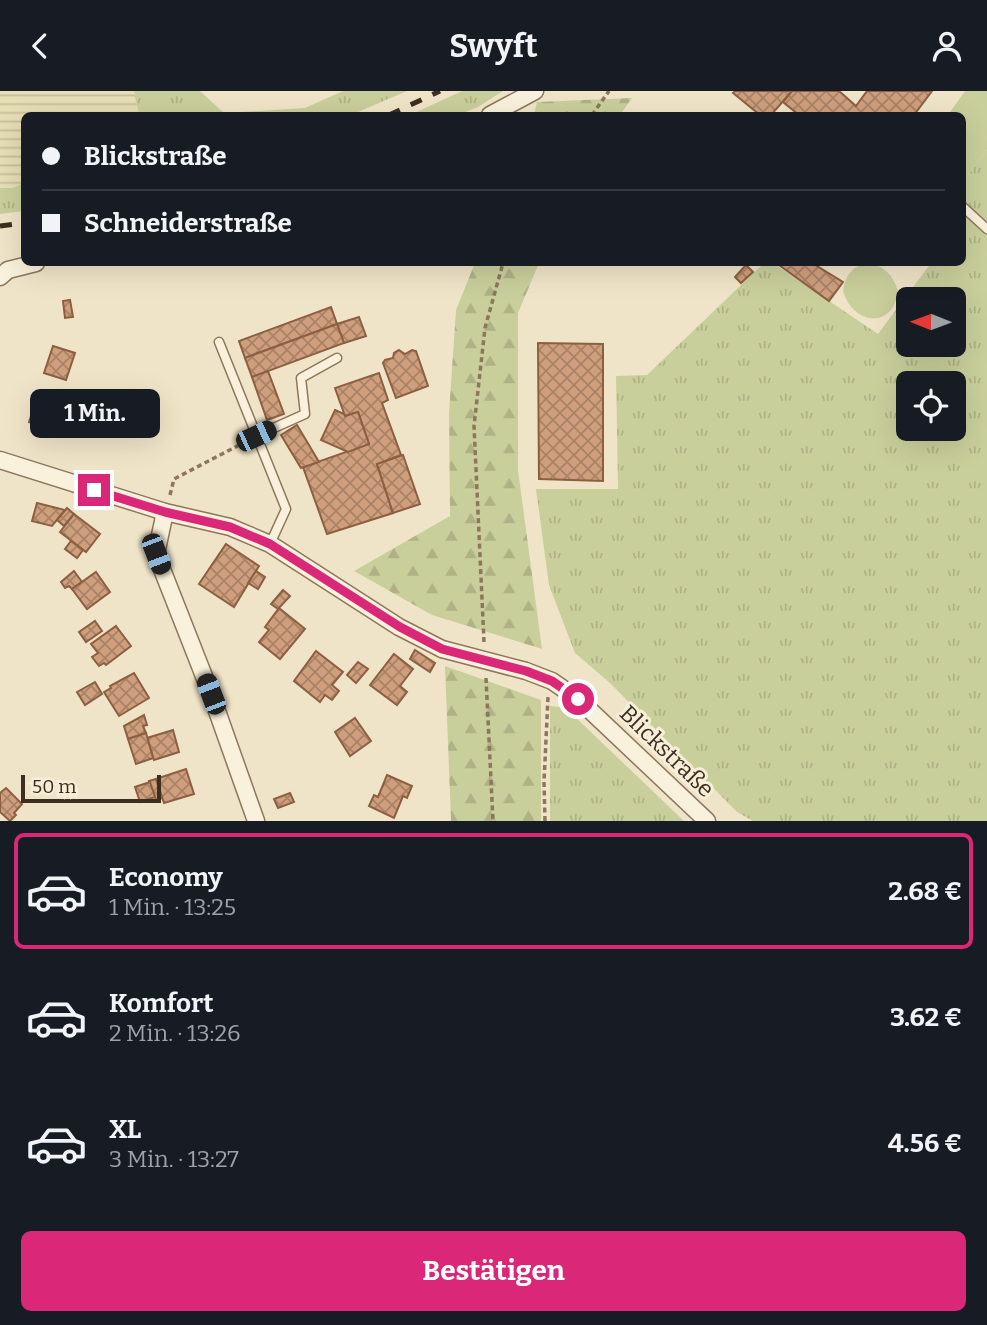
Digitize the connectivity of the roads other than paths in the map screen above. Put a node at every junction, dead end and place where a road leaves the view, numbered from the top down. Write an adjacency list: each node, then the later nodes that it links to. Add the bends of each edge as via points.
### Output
1 (535, 91): 2 (street)
2 (496, 112)
3 (966, 210): 4 (lane)
4 (987, 229)
5 (24, 266): 6 (street)
6 (0, 277)
7 (219, 342): 9 (lane)
8 (338, 358): 9 (lane, via 301,378 305,414)
9 (256, 436): 12 (lane, via 286,509)
10 (0, 460): 11 (street, Blickstraße)
11 (165, 512): 12 (street, Blickstraße, via 230,527); 13 (street, via 156,554)
12 (270, 544): 14 (street, Blickstraße, bridge, via 442,649 552,681 595,713)
13 (256, 821)
14 (707, 821)

